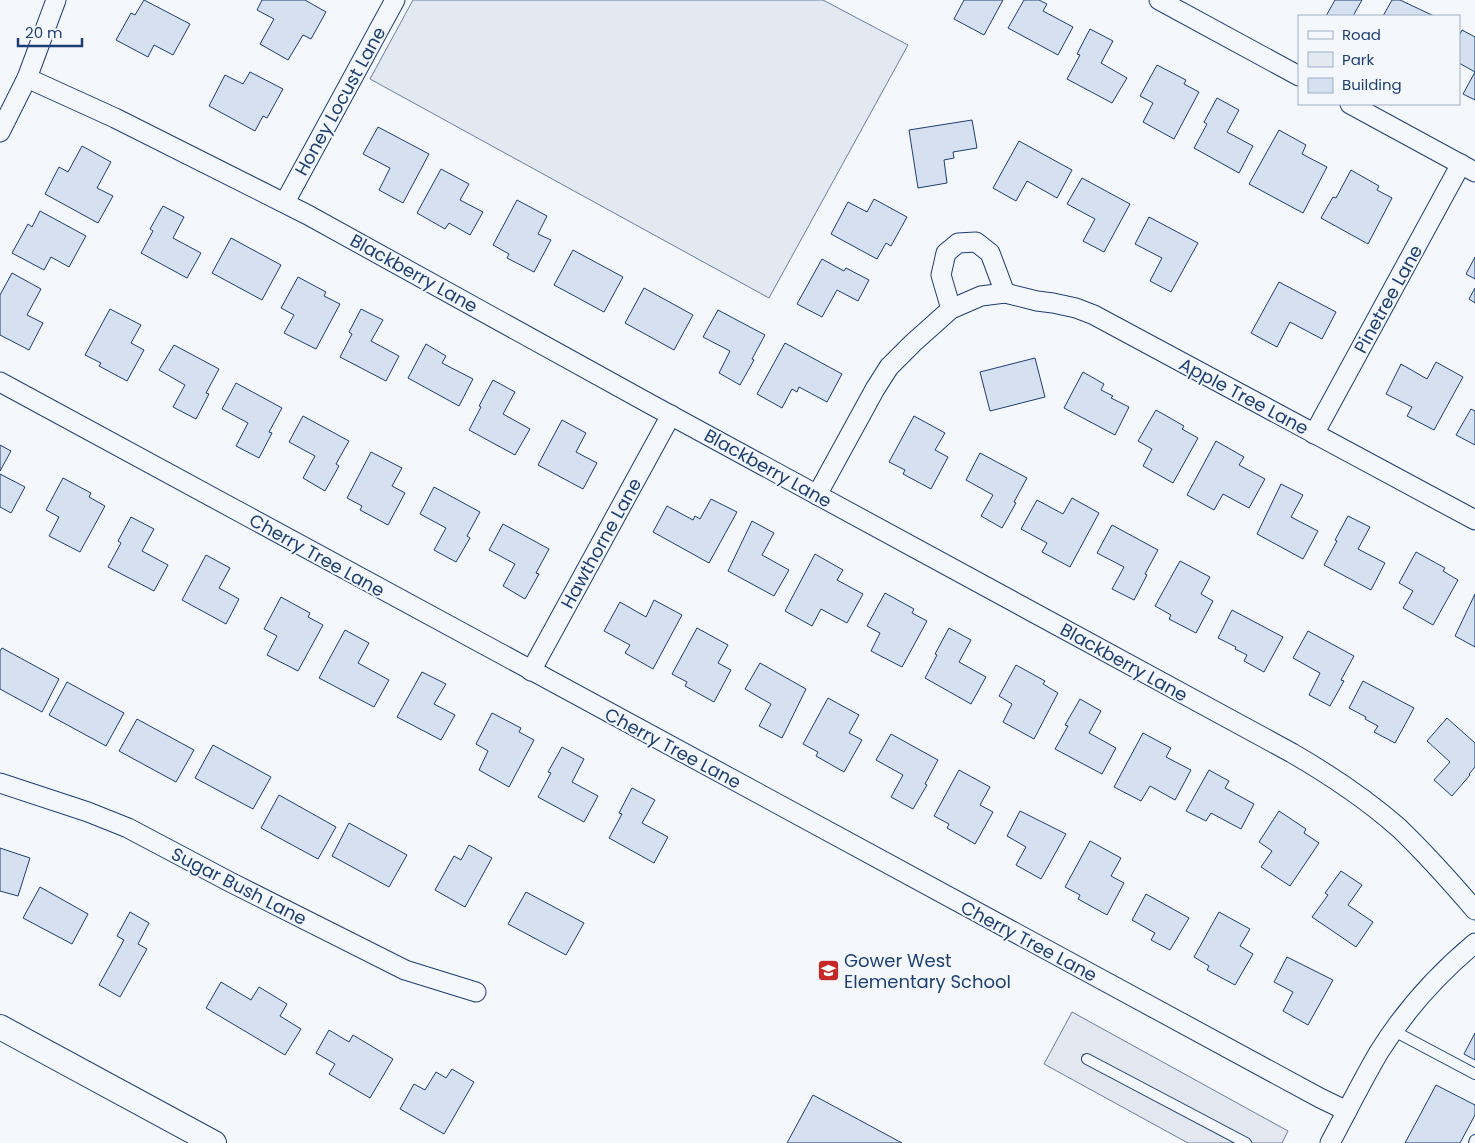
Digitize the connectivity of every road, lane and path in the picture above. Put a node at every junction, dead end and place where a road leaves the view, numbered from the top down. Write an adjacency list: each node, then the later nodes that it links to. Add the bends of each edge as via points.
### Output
1 (56, 0): 5 (street)
2 (395, 0): 9 (street, Honey Locust Lane)
3 (1160, 0): 4 (street)
4 (1298, 75)
5 (27, 78): 7 (street); 9 (street, Blackberry Lane)
6 (1352, 105): 8 (street)
7 (0, 132)
8 (1468, 168): 14 (street, Pinetree Lane)
9 (285, 202): 13 (street, Blackberry Lane)
10 (1005, 293): 11 (street, Apple Tree Lane, via 981,296); 11 (street, via 990,253 976,242 958,243 946,253 941,274); 14 (street, Apple Tree Lane, via 1094,315)
11 (952, 310): 15 (street, Apple Tree Lane, via 912,343 889,368 874,389)
12 (0, 382): 17 (street, Cherry Tree Lane)
13 (670, 415): 15 (street, Blackberry Lane); 17 (street, Hawthorne Lane)
14 (1314, 434): 16 (street, Apple Tree Lane)
15 (817, 495): 19 (street, Blackberry Lane, via 1327,774 1398,828)
16 (1475, 520)
17 (532, 671): 26 (street, Cherry Tree Lane)
18 (0, 782): 21 (street, Sugar Bush Lane, via 128,828 405,970)
19 (1475, 910)
20 (1475, 943): 23 (street, via 1439,977)
21 (476, 992)
22 (0, 1027): 27 (street)
23 (1394, 1032): 25 (lane); 26 (street)
24 (1087, 1059): 28 (lane)
25 (1475, 1074)
26 (1347, 1111): 29 (street)
27 (214, 1143)
28 (1246, 1143)
29 (1330, 1143)

